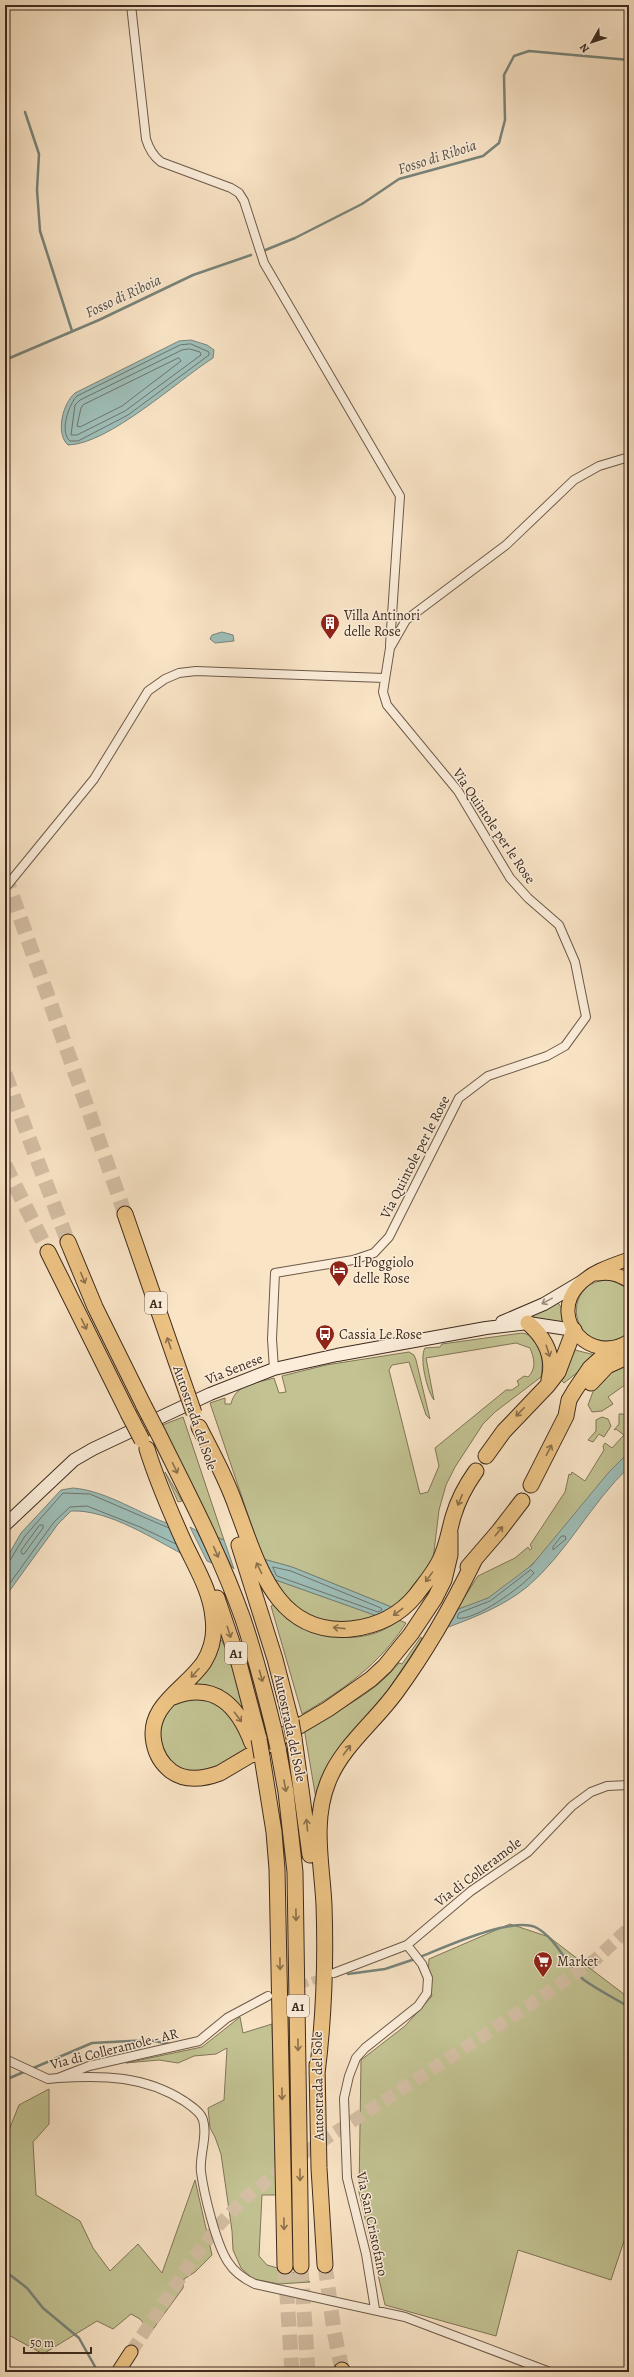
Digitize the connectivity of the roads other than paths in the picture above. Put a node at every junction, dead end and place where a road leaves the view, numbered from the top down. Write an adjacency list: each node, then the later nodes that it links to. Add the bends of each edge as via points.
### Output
1 (131, 5): 3 (street, via 146,139 151,152 161,162 239,193 244,201 264,263 400,496)
2 (629, 457): 3 (street, Via Quintole per le Rose, via 599,466 574,480 506,545 406,620)
3 (390, 648): 4 (street, Via Quintole per le Rose)
4 (384, 678): 5 (street, via 196,671 179,673 164,679 148,691 94,779); 19 (street, Via Quintole per le Rose, via 383,692 387,705 458,791 510,878 559,925 575,962 586,1017 565,1046 547,1056 488,1076 459,1098 389,1237 374,1253 353,1260 275,1273 272,1339)
5 (5, 888)
6 (125, 1214): 28 (highway, Autostrada del Sole / A1, one-way to 6, bridge, via 196,1420)
7 (68, 1242): 43 (highway, Autostrada del Sole / A1, one-way to 43, bridge, via 95,1307 200,1519 230,1586 255,1658 274,1730 288,1807 295,1872)
8 (48, 1252): 30 (highway, one-way to 30, bridge, via 144,1444)
9 (629, 1259): 10 (main road)
10 (595, 1274): 11 (main road, via 613,1274); 12 (main road)
11 (629, 1281)
12 (581, 1282): 14 (main road, Via Senese, one-way to 14, via 544,1304); 15 (main road, via 573,1292 569,1305 569,1318)
13 (528, 1323): 14 (main road, Via Senese); 15 (main road, Via Senese); 20 (highway, one-way to 20, via 544,1340 549,1351 551,1374)
14 (486, 1328): 19 (main road, Via Senese)
15 (574, 1330): 17 (main road, via 581,1339 594,1347); 20 (highway, via 558,1372)
16 (629, 1341): 17 (main road)
17 (611, 1349): 21 (highway, via 582,1379 569,1400)
18 (629, 1356): 21 (highway, via 607,1366 597,1374)
19 (274, 1369): 26 (main road, Via Senese, via 210,1394 93,1449 63,1470)
20 (548, 1385): 22 (highway, one-way to 22, via 508,1425)
21 (566, 1416): 24 (highway, one-way to 21)
22 (486, 1456)
23 (476, 1471): 27 (highway, one-way to 27, via 460,1500)
24 (531, 1485)
25 (522, 1501): 29 (highway, one-way to 25)
26 (5, 1525)
27 (450, 1532): 28 (highway, one-way to 28, via 438,1564 402,1610 377,1624 344,1629 299,1618 283,1605); 31 (highway)
28 (243, 1542): 39 (highway, Autostrada del Sole / A1, one-way to 28, bridge, via 311,1867 294,1738)
29 (474, 1561): 31 (highway); 39 (highway, one-way to 29, via 326,1987 319,1835 322,1801 339,1760 397,1691 454,1600)
30 (202, 1571): 32 (highway, one-way to 32, via 214,1619 213,1642 199,1669); 33 (highway, A1, one-way to 33, via 239,1663)
31 (448, 1579): 32 (highway, via 411,1634 385,1666 354,1691 224,1770 206,1778 179,1776 167,1768 159,1757 153,1739 153,1727 156,1716)
32 (169, 1699): 33 (highway, one-way to 33, via 197,1690 219,1697)
33 (255, 1741): 42 (highway, A1, one-way to 42, bridge, via 274,1832 277,1869)
34 (629, 1785): 35 (street, Via di Colleramole, via 607,1786 591,1792 572,1806 528,1852 471,1891)
35 (407, 1945): 36 (street, Via di Colleramole); 44 (street, Via San Cristofano, via 422,1964 428,1978 427,1993 418,2006 356,2058 344,2098 347,2178 366,2254)
36 (334, 1973)
37 (268, 1996): 40 (street, Via di Colleramole - AR, via 227,2018 199,2042 89,2066)
38 (5, 2059): 40 (street, Via di Colleramole - AR, via 48,2079)
39 (317, 2074): 41 (highway, Autostrada del Sole / A1, via 319,2168)
40 (58, 2078): 44 (street, via 108,2076 132,2079 170,2092 199,2114 204,2126 201,2171 227,2262 241,2278 255,2284)
41 (326, 2265)
42 (285, 2266)
43 (301, 2266)
44 (374, 2310): 47 (street, via 405,2317)
45 (131, 2352): 46 (main road)
46 (118, 2372)
47 (550, 2372)

